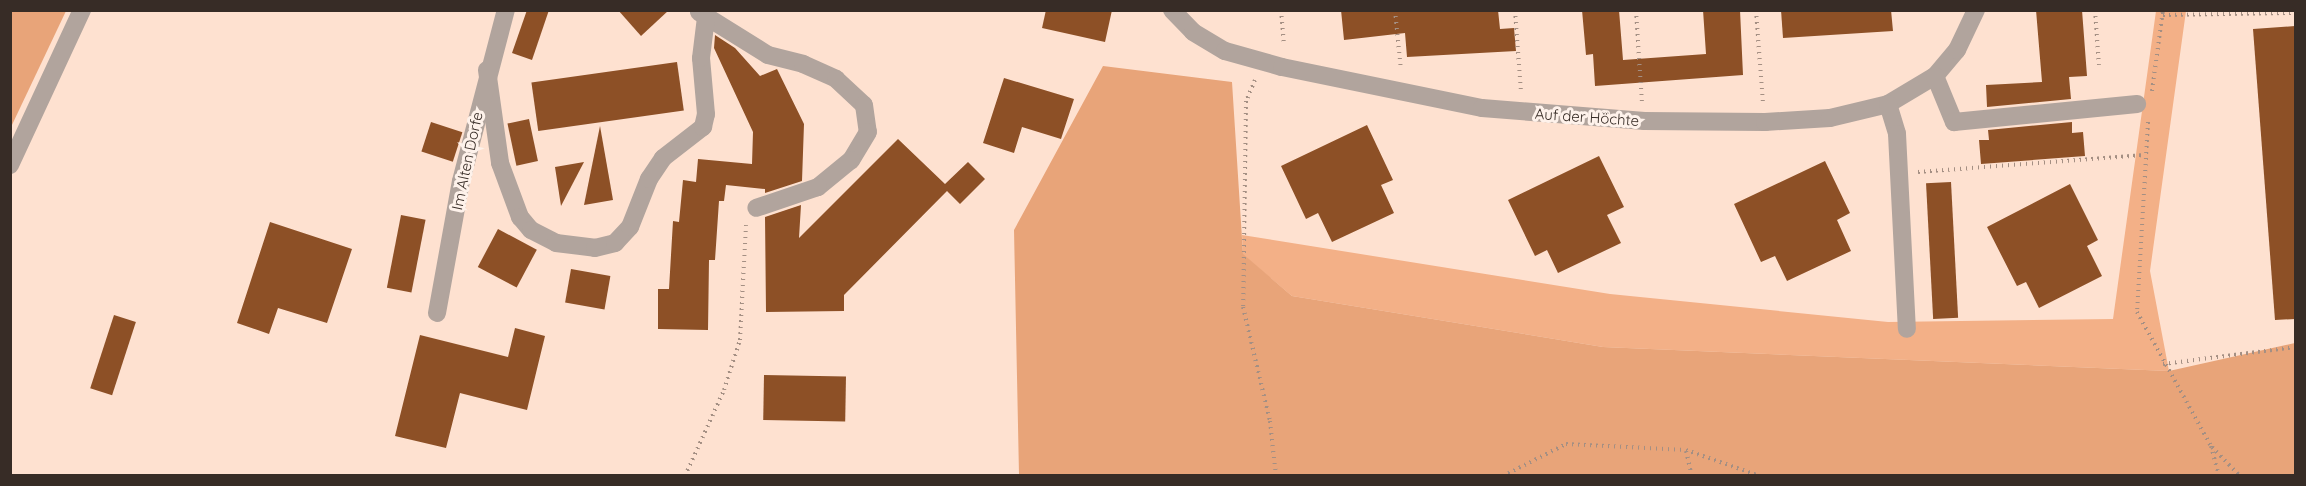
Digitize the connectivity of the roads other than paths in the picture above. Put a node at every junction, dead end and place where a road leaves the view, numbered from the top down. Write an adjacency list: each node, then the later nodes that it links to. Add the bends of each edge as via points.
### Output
1 (82, 10): 10 (street)
2 (506, 10): 6 (street, Im Alten Dorfe)
3 (1172, 10): 9 (street, Auf der Höchte, via 1193,32 1225,51 1262,62 1523,112 1644,121 1765,122 1830,118)
4 (1976, 10): 7 (street, Auf der Höchte, via 1957,50)
5 (702, 15): 6 (street, via 706,114 703,127 663,158 649,179 630,227 615,243 595,248 556,243 531,230 520,218 500,163); 11 (street, via 768,55 803,64 836,79 864,105 868,132 851,160 818,187)
6 (488, 70): 12 (street, Im Alten Dorfe, via 461,181)
7 (1935, 76): 8 (street, via 1954,122); 9 (street, Auf der Höchte)
8 (2144, 101)
9 (1888, 104): 13 (street, via 1897,134)
10 (10, 165)
11 (756, 208)
12 (437, 313)
13 (1906, 329)

